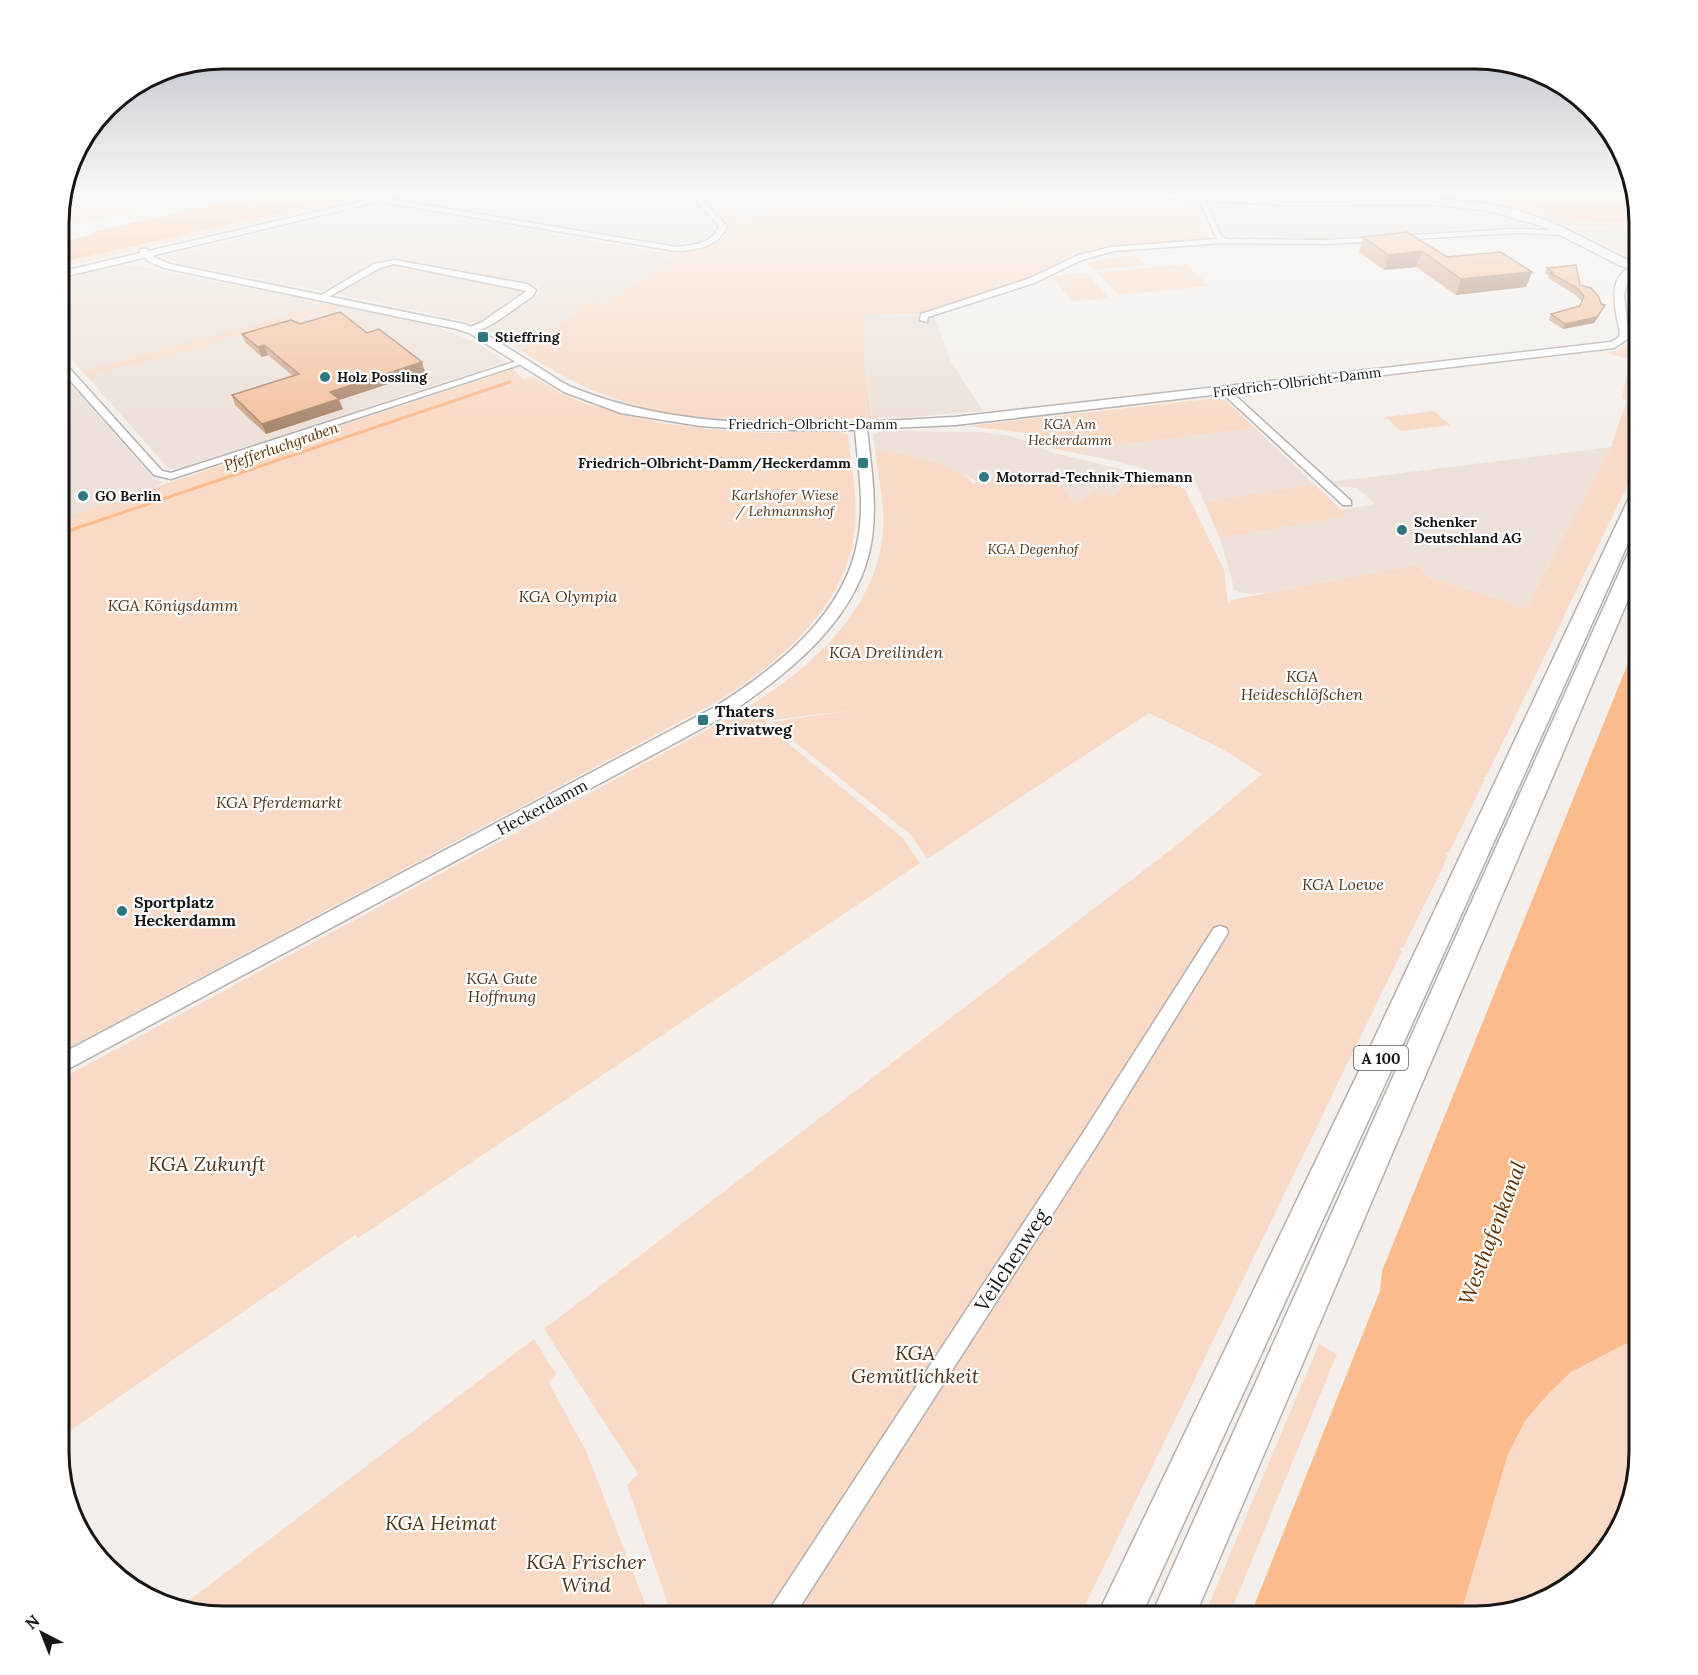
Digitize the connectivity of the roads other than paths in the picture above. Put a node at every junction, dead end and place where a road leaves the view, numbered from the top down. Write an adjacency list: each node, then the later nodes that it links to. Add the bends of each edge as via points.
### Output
1 (183, 269): 6 (street, Friedrich-Olbricht-Damm)
2 (371, 269): 6 (street)
3 (432, 269): 8 (street, via 532,290)
4 (1053, 269): 7 (street, via 1031,281 924,316)
5 (1629, 274): 11 (street, Friedrich-Olbricht-Damm, via 1619,292 1624,338 1614,345)
6 (322, 297): 8 (street, Friedrich-Olbricht-Damm)
7 (924, 320)
8 (471, 330): 9 (street, Friedrich-Olbricht-Damm)
9 (523, 362): 10 (street, via 168,476 158,473); 12 (street, Friedrich-Olbricht-Damm, via 568,390 625,410 752,426)
10 (69, 373)
11 (1226, 391): 12 (street, Friedrich-Olbricht-Damm, via 955,421); 13 (street)
12 (861, 426): 17 (street, Heckerdamm, via 867,522 857,569 828,619 765,680 719,712)
13 (1347, 503)
14 (1629, 522): 19 (highway, A 100)
15 (1629, 576): 20 (highway, A 100)
16 (1220, 932): 18 (street, Veilchenweg)
17 (69, 1060)
18 (787, 1606)
19 (1124, 1606)
20 (1178, 1606)

